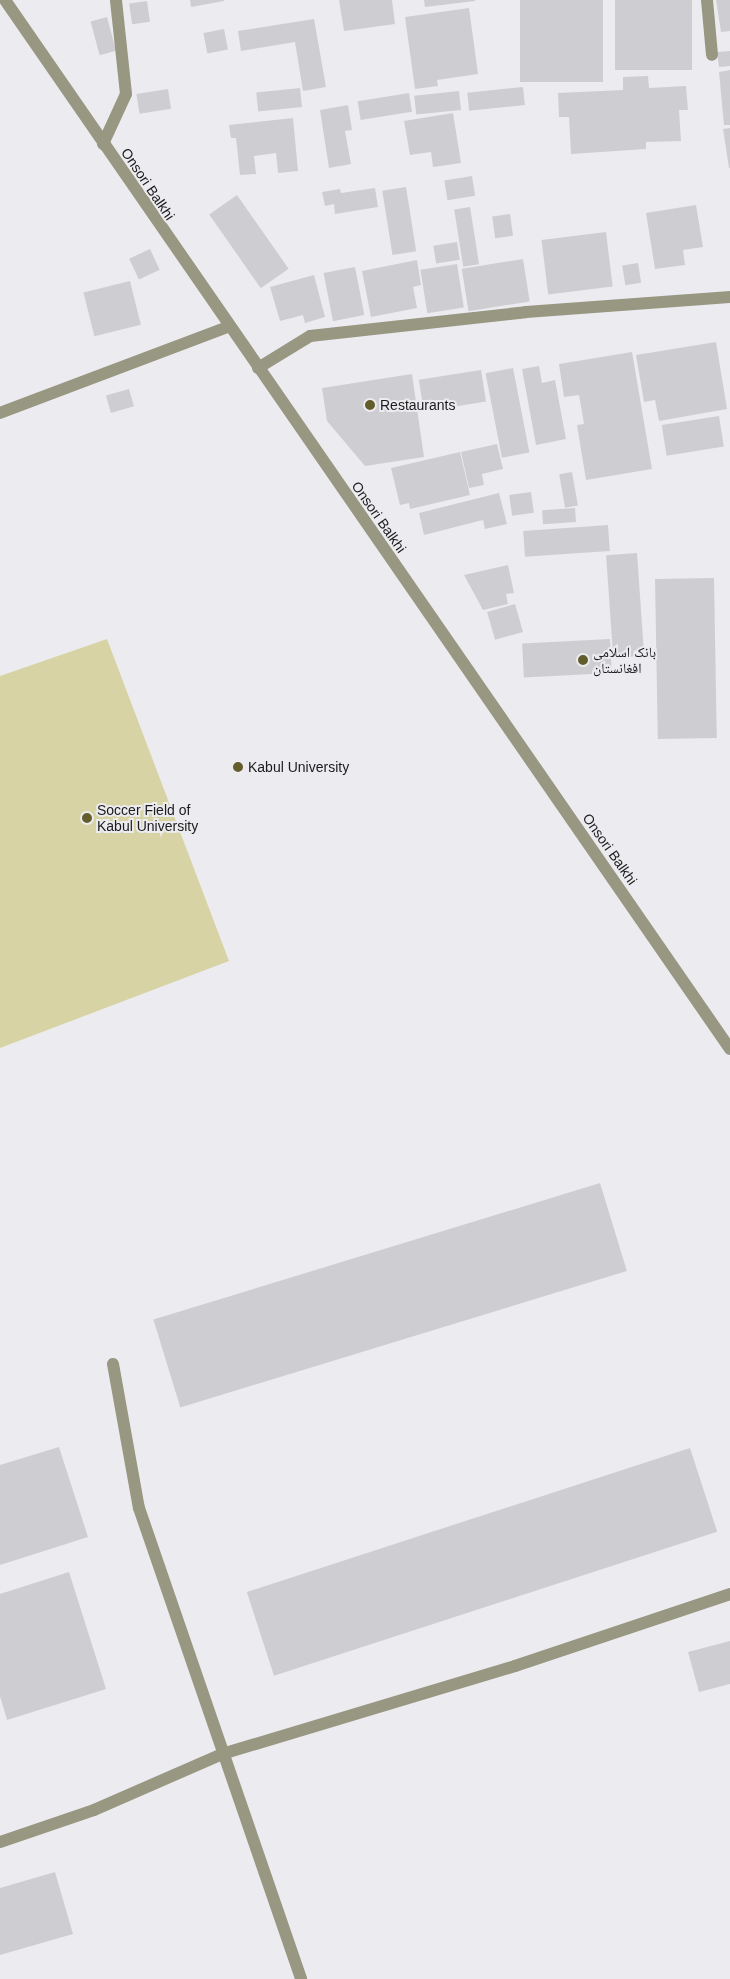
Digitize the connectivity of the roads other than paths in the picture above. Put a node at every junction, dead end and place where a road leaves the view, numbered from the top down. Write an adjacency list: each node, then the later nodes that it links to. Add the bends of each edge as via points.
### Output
1 (5, 0): 5 (street, Onsori Balkhi)
2 (116, 0): 5 (street, via 126,94)
3 (707, 0): 4 (street)
4 (712, 56)
5 (103, 144): 7 (street, Onsori Balkhi)
6 (730, 297): 8 (street, via 526,312 310,336)
7 (228, 327): 8 (street, Onsori Balkhi); 9 (street)
8 (258, 368): 10 (street, Onsori Balkhi)
9 (0, 413)
10 (730, 1049)
11 (113, 1364): 13 (street, via 139,1508)
12 (730, 1594): 13 (street, via 515,1666)
13 (222, 1754): 14 (street, via 94,1810); 15 (street)
14 (0, 1842)
15 (301, 1979)

